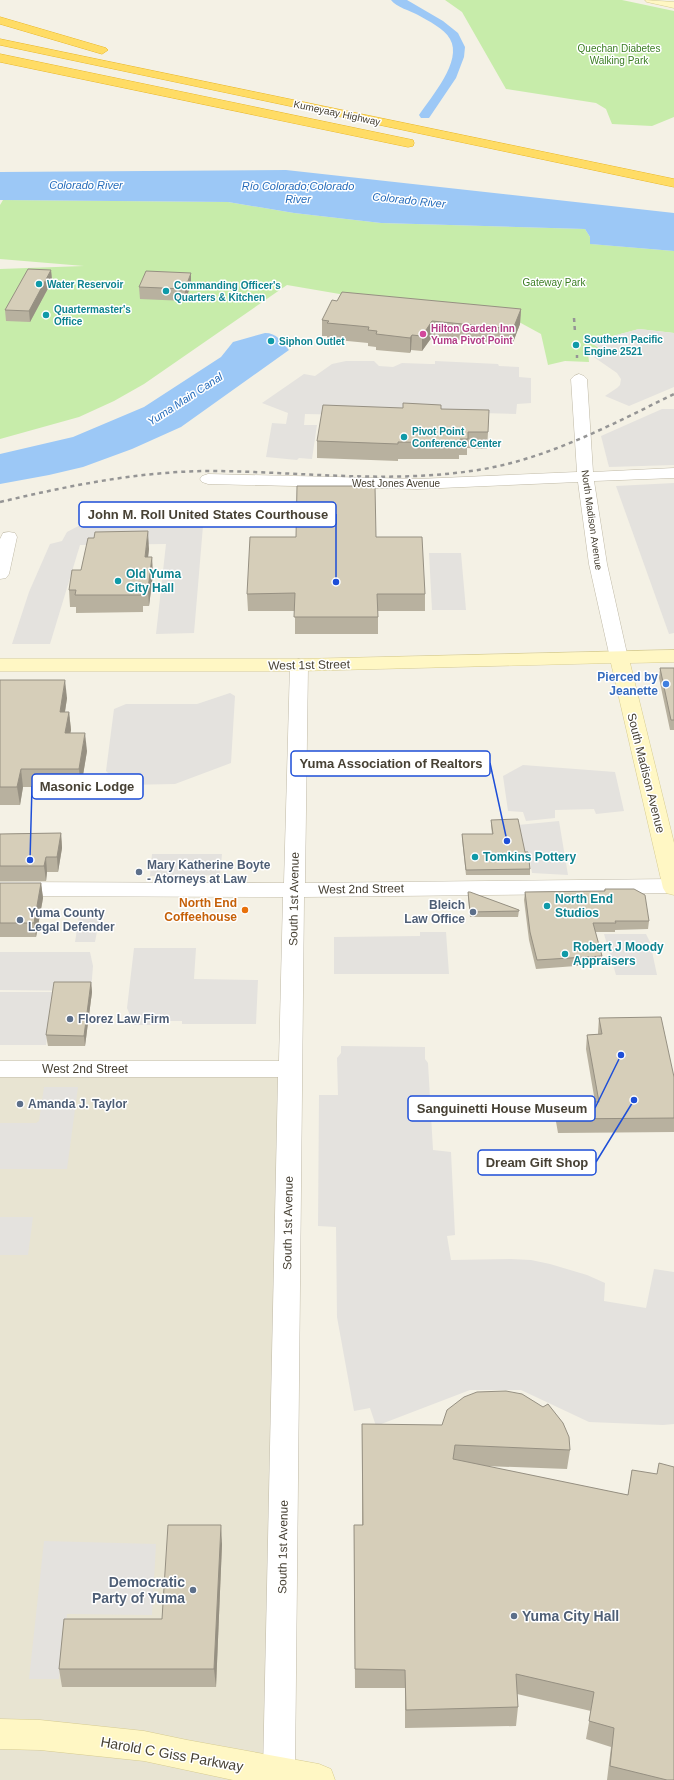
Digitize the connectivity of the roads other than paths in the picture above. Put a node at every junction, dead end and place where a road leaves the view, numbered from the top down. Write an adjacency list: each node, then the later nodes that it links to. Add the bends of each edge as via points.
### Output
1 (651, 0): 2 (street)
2 (674, 5)
3 (0, 20): 5 (highway)
4 (0, 42): 9 (highway, Kumeyaay Highway)
5 (111, 52)
6 (125, 56): 9 (highway)
7 (0, 58): 10 (highway, Kumeyaay Highway)
8 (8, 72): 10 (highway)
9 (359, 117): 13 (highway, Kumeyaay Highway)
10 (336, 129): 11 (highway, Kumeyaay Highway)
11 (419, 145)
12 (548, 170): 14 (highway)
13 (674, 183)
14 (674, 194)
15 (579, 379): 17 (street, North Madison Avenue)
16 (674, 473): 17 (street, West Jones Avenue)
17 (585, 477): 18 (street, West Jones Avenue, via 418,484); 22 (street, North Madison Avenue, via 598,564)
18 (208, 479)
19 (9, 537): 20 (street)
20 (0, 574)
21 (674, 656): 22 (street, West 1st Street)
22 (618, 658): 24 (street, West 1st Street); 25 (street, South Madison Avenue)
23 (0, 665): 24 (street, West 1st Street)
24 (299, 665): 27 (street, South 1st Avenue)
25 (674, 887): 27 (street, West 2nd Street)
26 (0, 889): 27 (street, West 2nd Street)
27 (294, 890): 29 (street, South 1st Avenue)
28 (0, 1069): 29 (street, West 2nd Street)
29 (290, 1070): 31 (street, South 1st Avenue)
30 (0, 1734): 31 (street, Harold C Giss Parkway, via 40,1735 144,1746)
31 (279, 1776): 32 (street, Harold C Giss Parkway)
32 (319, 1780)

